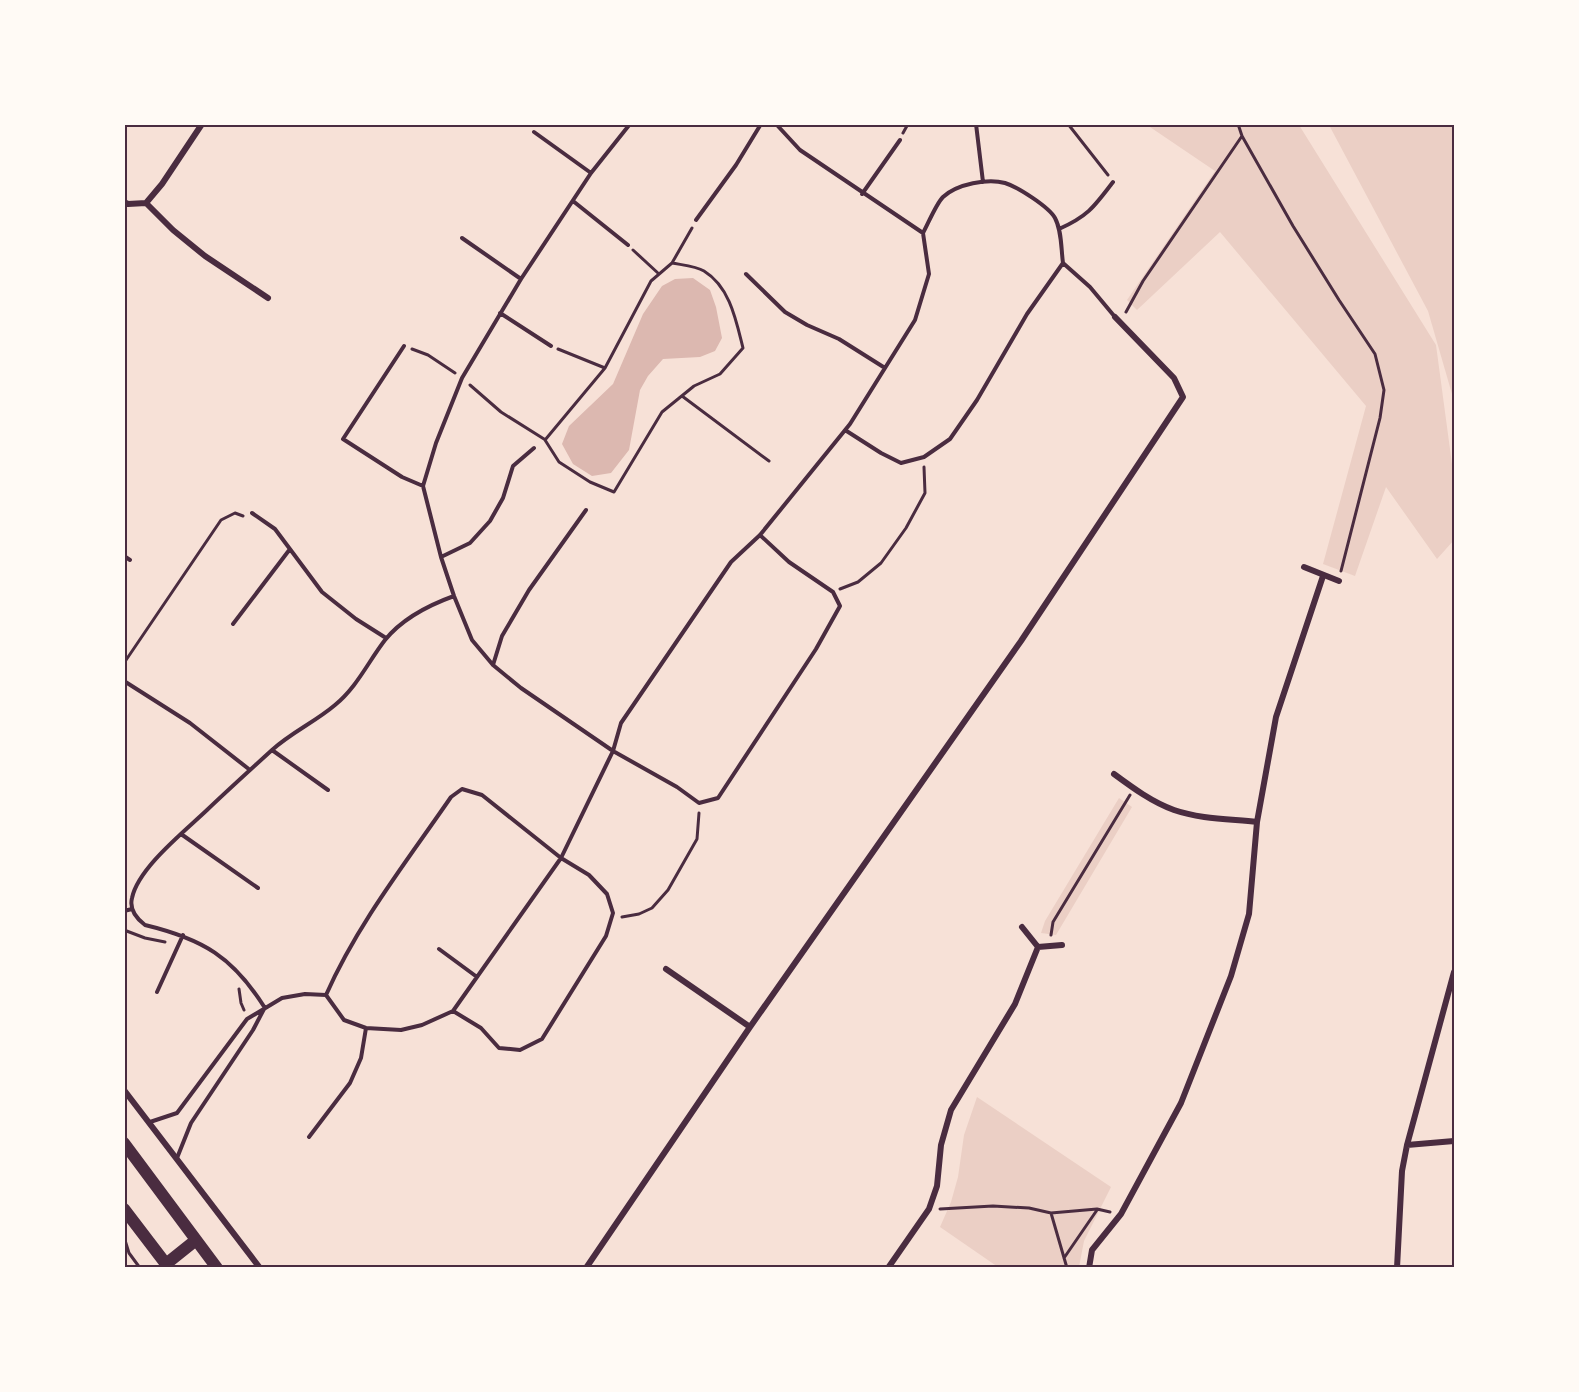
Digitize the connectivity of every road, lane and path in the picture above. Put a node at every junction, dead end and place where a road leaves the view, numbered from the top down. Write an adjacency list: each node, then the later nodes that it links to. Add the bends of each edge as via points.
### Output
1 (202, 124): 17 (street)
2 (630, 124): 11 (lane)
3 (761, 124): 18 (lane)
4 (776, 124): 14 (lane, via 800,150)
5 (976, 124): 12 (lane)
6 (1068, 124): 13 (path)
7 (1238, 124): 9 (path)
8 (534, 132): 11 (lane)
9 (1242, 136): 30 (path); 52 (path, via 1374,354 1384,390)
10 (900, 140): 14 (lane)
11 (591, 173): 15 (lane)
12 (983, 182): 19 (lane, via 1005,183 1035,200 1054,216); 20 (lane, via 943,197)
13 (1113, 182): 19 (lane, via 1092,210)
14 (862, 194): 20 (lane)
15 (573, 201): 22 (lane); 27 (lane)
16 (124, 202): 17 (street)
17 (146, 203): 28 (street, via 205,256)
18 (696, 220): 23 (path)
19 (1059, 229): 24 (lane)
20 (923, 233): 34 (lane, via 929,274 915,320)
21 (462, 238): 27 (lane)
22 (628, 245): 25 (path)
23 (672, 263): 25 (path); 36 (path, via 703,270 725,292 743,348 720,374)
24 (1063, 263): 30 (lane); 40 (lane, via 1027,314 951,440)
25 (659, 274): 33 (path, via 651,281)
26 (746, 274): 34 (lane, via 785,312)
27 (521, 279): 29 (lane)
28 (268, 298)
29 (500, 313): 32 (lane); 35 (lane)
30 (1118, 319): 91 (street, via 1174,378 1183,397 1021,640)
31 (404, 346): 35 (path, via 428,355); 42 (lane, via 344,439 402,477)
32 (551, 346): 33 (path)
33 (605, 368): 38 (path)
34 (885, 368): 37 (lane)
35 (462, 378): 38 (path, via 501,412); 42 (lane)
36 (682, 396): 38 (path, via 662,412 614,492 559,462); 41 (path)
37 (845, 430): 40 (lane, via 901,463); 45 (lane)
38 (545, 440): 39 (path)
39 (534, 448): 48 (lane, via 513,466 503,498 490,521 470,543)
40 (924, 457): 53 (path, via 925,493 906,528 881,563 858,582)
41 (769, 461)
42 (423, 486): 48 (lane)
43 (586, 510): 58 (lane, via 529,590 502,636)
44 (252, 513): 46 (lane, via 274,529); 57 (path, via 246,518 235,513 221,520)
45 (760, 535): 53 (lane, via 789,562); 61 (lane, via 730,562 621,723)
46 (290, 549): 55 (lane); 56 (lane, via 322,592)
47 (124, 556): 49 (lane)
48 (441, 557): 54 (lane)
49 (130, 560)
50 (1304, 567): 51 (street)
51 (1323, 576): 52 (street); 67 (street, via 1276,717)
52 (1339, 581)
53 (833, 592): 66 (lane, via 840,606 816,649 718,798)
54 (454, 596): 56 (lane, via 416,613); 58 (lane, via 472,640)
55 (233, 624)
56 (387, 638): 60 (lane, via 357,682 335,705)
57 (124, 663)
58 (493, 666): 61 (lane)
59 (124, 681): 62 (lane, via 190,723)
60 (272, 750): 62 (lane); 65 (lane)
61 (613, 751): 66 (lane); 69 (lane)
62 (250, 770): 68 (lane)
63 (1114, 774): 64 (street)
64 (1134, 788): 67 (street, via 1175,810); 79 (path, via 1053,922)
65 (328, 790)
66 (699, 803): 73 (path, via 697,838 668,890 652,908)
67 (1257, 822): 104 (street, via 1250,915 1232,976 1181,1103)
68 (182, 834): 70 (lane); 71 (lane, via 164,849 136,888)
69 (561, 858): 73 (lane, via 589,875 607,894); 84 (lane); 87 (lane, via 482,795 462,789 451,797 369,915)
70 (258, 888)
71 (132, 909): 72 (lane); 76 (lane, via 146,925)
72 (124, 911)
73 (612, 918): 90 (lane, via 606,936 542,1039 520,1050 499,1048 481,1028)
74 (1022, 927): 80 (street)
75 (124, 930): 77 (path)
76 (183, 935): 77 (lane); 88 (lane, via 234,967)
77 (179, 945): 86 (lane)
78 (1062, 945): 79 (street)
79 (1052, 946): 80 (street)
80 (1038, 947): 101 (street, via 1015,1004 951,1110)
81 (439, 949): 84 (lane)
82 (666, 969): 91 (street)
83 (1455, 972): 98 (street)
84 (477, 977): 90 (lane)
85 (234, 982): 89 (path)
86 (157, 992)
87 (326, 995): 88 (lane, via 294,995); 92 (lane, via 344,1020)
88 (265, 1008): 94 (lane, via 247,1019 177,1113); 99 (lane, via 191,1123)
89 (244, 1010)
90 (453, 1011): 92 (lane, via 401,1030)
91 (750, 1027): 112 (street)
92 (366, 1028): 95 (lane, via 361,1058 351,1083)
93 (124, 1090): 94 (street)
94 (150, 1122): 99 (street)
95 (309, 1137)
96 (1455, 1142): 98 (street)
97 (124, 1143): 106 (highway)
98 (1407, 1145): 116 (street)
99 (177, 1158): 111 (street)
100 (124, 1209): 108 (highway)
101 (929, 1209): 103 (path, via 993,1206); 113 (street)
102 (1097, 1209): 103 (path); 104 (path); 107 (path)
103 (1052, 1213): 107 (path)
104 (1121, 1214): 115 (street, via 1092,1250)
105 (124, 1237): 109 (path)
106 (196, 1240): 108 (highway); 110 (highway)
107 (1064, 1258): 114 (path)
108 (168, 1266)
109 (140, 1268)
110 (217, 1268)
111 (260, 1268)
112 (586, 1268)
113 (888, 1268)
114 (1067, 1268)
115 (1089, 1268)
116 (1397, 1268)

